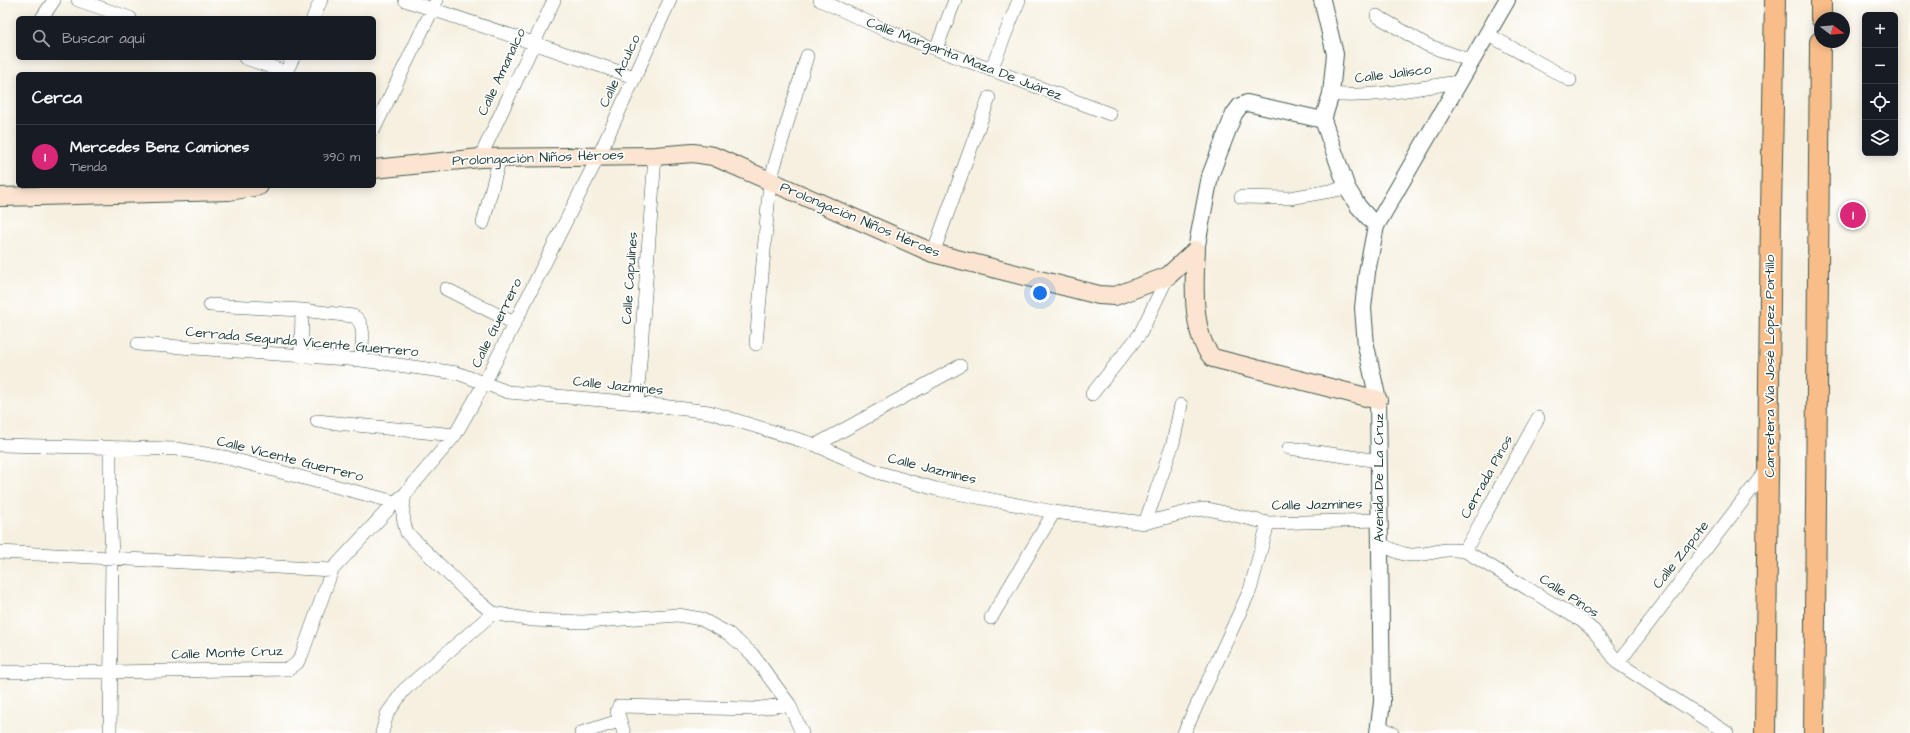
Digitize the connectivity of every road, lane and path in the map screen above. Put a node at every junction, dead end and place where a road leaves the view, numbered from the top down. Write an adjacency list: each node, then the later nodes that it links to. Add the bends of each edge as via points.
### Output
1 (54, 0): 17 (street)
2 (78, 0): 18 (street)
3 (321, 0): 19 (street)
4 (405, 0): 14 (street)
5 (554, 0): 22 (street, Calle Amanalco)
6 (670, 0): 32 (street, Calle Aculco)
7 (820, 0): 15 (street, Calle Margarita Maza De Juárez)
8 (955, 0): 24 (street)
9 (1019, 0): 29 (street)
10 (1322, 0): 35 (street, via 1335,54)
11 (1507, 0): 21 (street, Avenida De La Cruz)
12 (1775, 0): 77 (main road, Carretera Vía José López Portillo)
13 (1821, 0): 16 (main road)
14 (435, 4): 22 (street); 39 (street)
15 (848, 6): 24 (street, Calle Margarita Maza De Juárez, via 885,30)
16 (1821, 12)
17 (43, 16)
18 (124, 16)
19 (313, 16)
20 (1377, 16): 28 (street, via 1426,45)
21 (1487, 34): 28 (street, Avenida De La Cruz); 33 (street)
22 (534, 42): 32 (street); 43 (street, Calle Amanalco)
23 (1820, 48): 103 (main road)
24 (936, 49): 29 (street, Calle Margarita Maza De Juárez)
25 (807, 56): 45 (street)
26 (250, 60): 30 (street)
27 (292, 60): 31 (street)
28 (1471, 61): 34 (street, Avenida De La Cruz)
29 (991, 70): 37 (street, Calle Margarita Maza De Juárez)
30 (283, 72)
31 (286, 72)
32 (634, 77): 40 (street, Calle Aculco)
33 (1570, 80)
34 (1459, 82): 35 (street, Calle Jalisco, via 1369,94); 51 (street, Avenida De La Cruz)
35 (1331, 94): 38 (street)
36 (989, 98): 53 (street)
37 (1110, 114)
38 (1323, 120): 47 (street); 52 (street, via 1247,104 1240,106 1234,114 1210,176)
39 (376, 125)
40 (598, 155): 41 (main road, Prolongación Niños Héroes); 42 (main road, Prolongación Niños Héroes); 58 (street, Calle Guerrero)
41 (655, 156): 45 (main road, Prolongación Niños Héroes, via 693,153 713,156); 67 (street, Calle Capulines)
42 (500, 157): 43 (main road, Prolongación Niños Héroes); 50 (street)
43 (480, 158): 44 (main road, Prolongación Niños Héroes)
44 (376, 169)
45 (770, 182): 53 (main road, Prolongación Niños Héroes); 60 (street)
46 (230, 188): 48 (main road)
47 (1347, 188): 49 (street, via 1290,198); 51 (street, via 1358,206)
48 (0, 197)
49 (1241, 197)
50 (483, 223)
51 (1376, 226): 66 (street, Avenida De La Cruz, via 1363,308 1366,346)
52 (1196, 250): 54 (main road, Prolongación Niños Héroes); 66 (main road, via 1194,289 1197,316 1206,351 1214,358)
53 (933, 253): 54 (main road, Prolongación Niños Héroes, via 1099,295 1115,296)
54 (1168, 276): 65 (street, via 1140,334)
55 (446, 289): 58 (street)
56 (210, 305): 57 (street)
57 (302, 310): 61 (street); 62 (street, via 359,318 362,324)
58 (514, 323): 64 (street, Calle Guerrero)
59 (138, 344): 61 (street, Cerrada Segunda Vicente Guerrero)
60 (756, 344)
61 (301, 356): 62 (street, Cerrada Segunda Vicente Guerrero)
62 (361, 360): 64 (street, Cerrada Segunda Vicente Guerrero, via 457,372)
63 (960, 366): 73 (street)
64 (485, 382): 67 (street, Calle Jazmines, via 508,392); 71 (street, Calle Guerrero)
65 (1092, 394)
66 (1378, 400): 76 (street, Avenida De La Cruz)
67 (637, 403): 73 (street, Calle Jazmines, via 709,412)
68 (1181, 405): 81 (street, via 1173,443)
69 (1538, 418): 84 (street, Cerrada Pinos)
70 (317, 421): 71 (street)
71 (456, 435): 78 (street, Calle Guerrero)
72 (0, 445): 74 (street, Calle Vicente Guerrero)
73 (816, 445): 79 (street, Calle Jazmines, via 877,472 936,489)
74 (110, 448): 78 (street, Calle Vicente Guerrero, via 177,449 228,458); 86 (street)
75 (1289, 448): 76 (street)
76 (1379, 461): 80 (street, Avenida De La Cruz)
77 (1769, 467): 90 (street, Calle Zapote); 102 (main road, Carretera Vía José López Portillo)
78 (400, 498): 87 (street, Calle Monte Cruz); 88 (street, via 407,533)
79 (1054, 512): 81 (street, Calle Jazmines); 89 (street)
80 (1379, 520): 82 (street, Calle Jazmines); 83 (street, Avenida De La Cruz)
81 (1145, 523): 82 (street, Calle Jazmines, via 1208,509)
82 (1268, 523): 100 (street, via 1250,590)
83 (1379, 543): 84 (street, via 1402,554 1412,555 1452,549); 95 (street, Avenida De La Cruz)
84 (1465, 551): 90 (street, Calle Pinos, via 1582,621 1594,631)
85 (0, 552): 86 (street)
86 (112, 558): 87 (street); 92 (street)
87 (332, 570): 92 (street, Calle Monte Cruz, via 302,654 297,663 289,669)
88 (492, 613): 93 (street, via 532,620 583,622 678,615 701,619 729,634 752,654); 97 (street, via 404,690 387,714)
89 (991, 618)
90 (1618, 663): 101 (street, Calle Pinos)
91 (0, 672): 92 (street, Calle Monte Cruz)
92 (111, 672): 96 (street)
93 (789, 704): 94 (street, via 754,709 619,706 617,710); 99 (street)
94 (622, 727): 98 (street)
95 (1383, 731)
96 (110, 733)
97 (382, 733)
98 (581, 733)
99 (802, 733)
100 (1184, 733)
101 (1727, 733)
102 (1765, 733)
103 (1814, 733)

